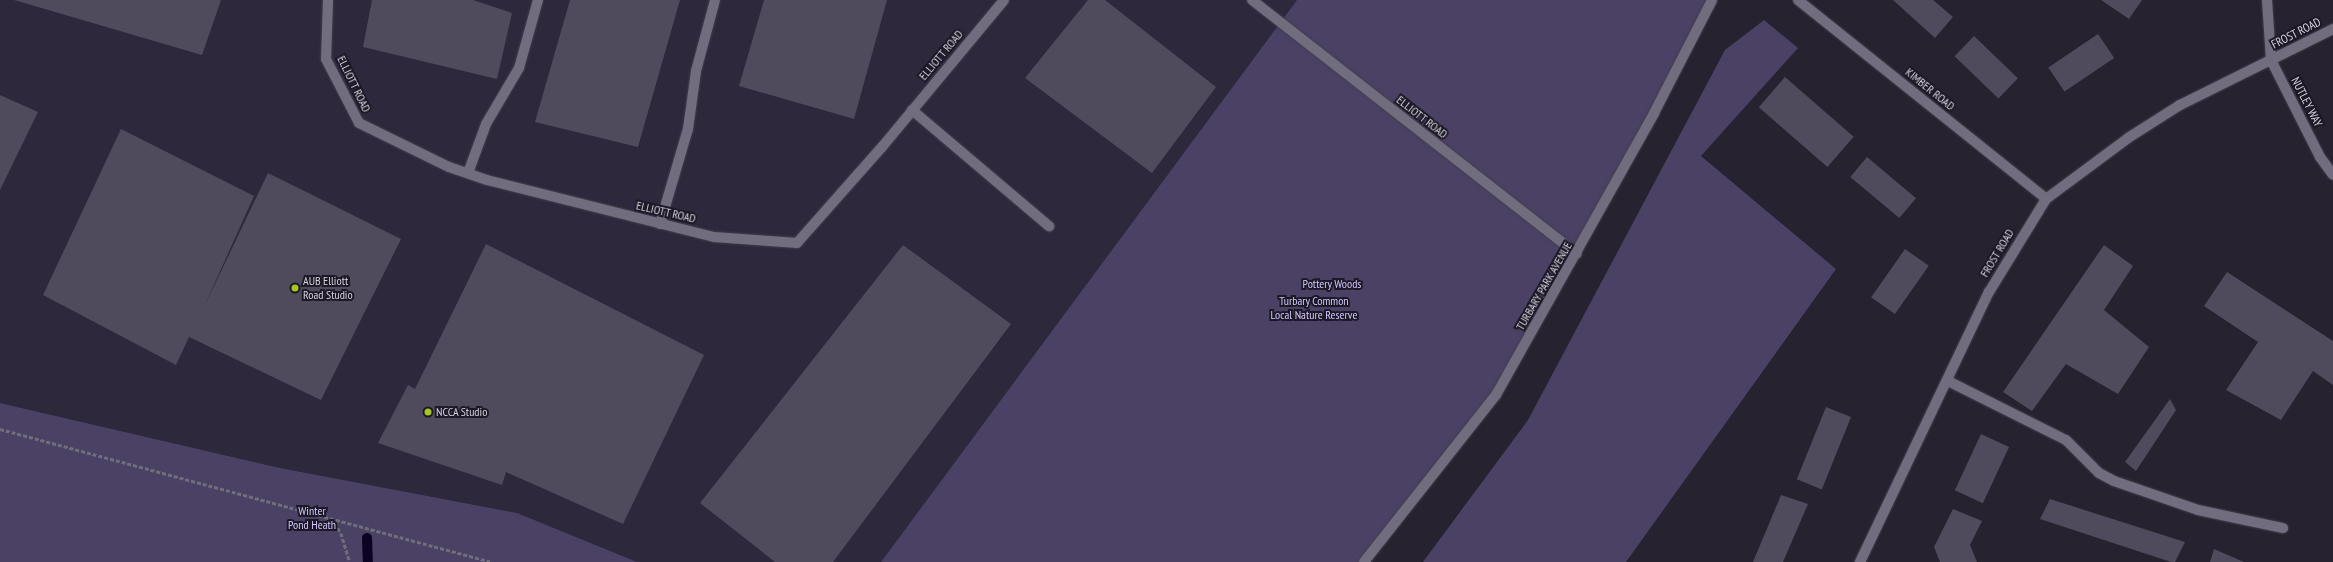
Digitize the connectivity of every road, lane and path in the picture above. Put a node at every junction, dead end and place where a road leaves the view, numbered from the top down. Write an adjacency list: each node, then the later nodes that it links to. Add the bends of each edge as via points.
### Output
1 (328, 0): 12 (street, ELLIOTT ROAD, via 326,59 359,123)
2 (538, 0): 12 (street, via 519,68 486,124)
3 (715, 0): 15 (street, via 696,71 688,129)
4 (1004, 0): 11 (street, ELLIOTT ROAD)
5 (1252, 0): 17 (street, ELLIOTT ROAD)
6 (1712, 0): 17 (street, TURBARY PARK AVENUE)
7 (1798, 0): 14 (street, KIMBER ROAD)
8 (2267, 0): 10 (street, FROST ROAD)
9 (2333, 29): 10 (street, FROST ROAD)
10 (2271, 60): 13 (street, NUTLEY WAY, via 2320,157); 14 (street, FROST ROAD, via 2180,105 2128,138)
11 (912, 110): 15 (street, ELLIOTT ROAD, via 796,242 714,237); 16 (street)
12 (468, 174): 15 (street, ELLIOTT ROAD)
13 (2333, 175)
14 (2046, 199): 18 (street, FROST ROAD, via 1989,292)
15 (660, 224)
16 (1050, 226)
17 (1577, 254): 24 (street, TURBARY PARK AVENUE, via 1496,396)
18 (1948, 381): 21 (street, via 2066,440 2099,473 2114,481 2198,510); 25 (street, FROST ROAD)
19 (0, 429): 20 (path)
20 (331, 517): 22 (path, via 341,532); 23 (path)
21 (2283, 528)
22 (350, 562)
23 (492, 562)
24 (1364, 562)
25 (1860, 562)

